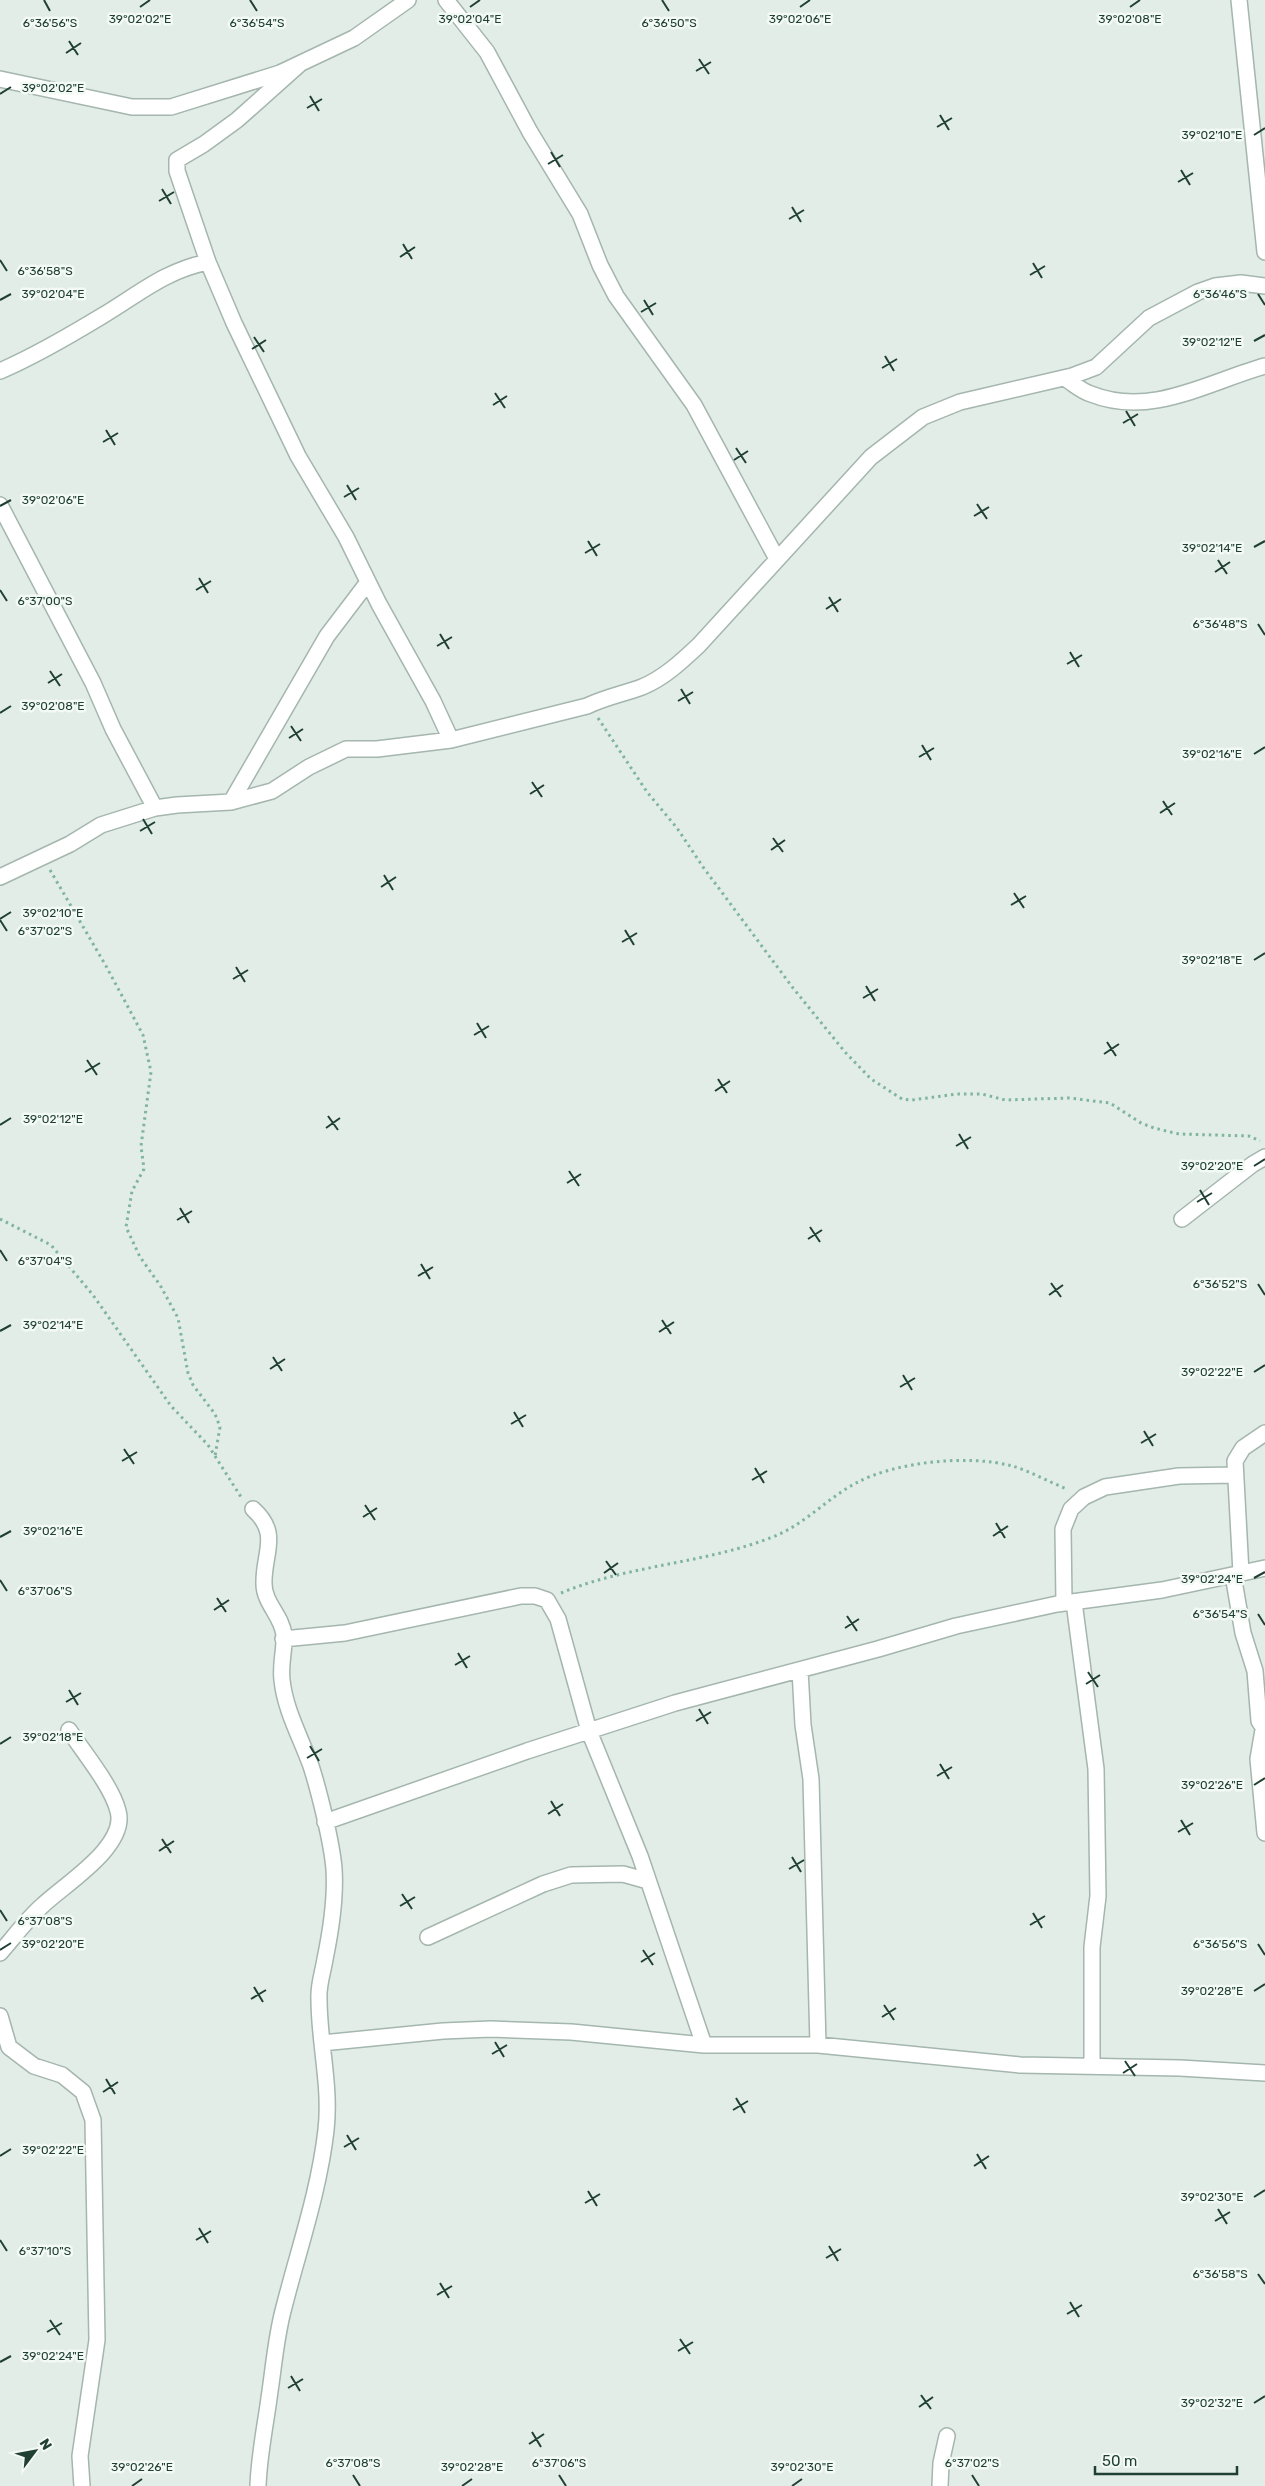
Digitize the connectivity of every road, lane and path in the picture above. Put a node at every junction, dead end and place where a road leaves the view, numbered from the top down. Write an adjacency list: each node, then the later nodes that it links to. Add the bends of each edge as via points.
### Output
1 (408, 0): 4 (street, via 354,38)
2 (446, 0): 14 (street, via 487,52 530,132 580,214 616,296 694,405)
3 (1239, 0): 6 (street)
4 (301, 63): 5 (street, via 171,107 132,107); 7 (street, via 237,120 177,160 177,172)
5 (0, 79)
6 (1265, 252)
7 (208, 262): 10 (street, via 184,267 157,280 102,316); 15 (street, via 298,456 346,537)
8 (1265, 286): 11 (street, via 1241,283 1198,292 1149,318 1096,367)
9 (1265, 366): 11 (street, via 1170,400 1123,402 1090,394)
10 (0, 371)
11 (1064, 378): 14 (street, via 960,402 923,417 871,457)
12 (0, 505): 13 (street)
13 (6, 531): 19 (street, via 93,683 112,729)
14 (777, 559): 16 (street, via 673,669 643,687)
15 (368, 582): 17 (street); 18 (street, via 327,636)
16 (587, 706): 17 (street); 22 (path, via 604,724 647,792 677,828 793,988 871,1079 902,1099 982,1094 1004,1100 1069,1098 1110,1103 1154,1128 1179,1134 1249,1136)
17 (451, 740): 18 (street, via 377,749 346,749 309,767 272,791)
18 (231, 802): 19 (street)
19 (154, 808): 20 (street, via 101,825)
20 (42, 857): 21 (street); 27 (path, via 143,1035 151,1072 141,1146 144,1169 132,1190 126,1227 140,1257 178,1318 188,1373 220,1427)
21 (0, 878)
22 (1265, 1144)
23 (1265, 1157): 25 (street)
24 (0, 1219): 27 (path, via 51,1245 93,1295 171,1406)
25 (1182, 1219)
26 (1265, 1433): 28 (street, via 1243,1448 1235,1461)
27 (215, 1456): 30 (path, via 232,1486)
28 (1235, 1475): 29 (street, via 1179,1476 1105,1487); 32 (street)
29 (1084, 1496): 33 (path, via 1011,1466 973,1461 925,1461 856,1483 771,1538 694,1559 587,1582); 34 (street, via 1071,1509 1062,1529)
30 (253, 1509): 35 (street, via 264,1519 269,1534 264,1585 267,1599 282,1626)
31 (1265, 1568): 32 (street)
32 (1237, 1574): 34 (street, via 1162,1590); 38 (street, via 1244,1633 1255,1671 1259,1721)
33 (547, 1600): 35 (street, via 521,1596 345,1633); 39 (street, via 558,1618)
34 (1069, 1603): 36 (street, via 956,1626); 49 (street, via 1096,1769 1098,1896 1092,1947)
35 (284, 1639): 40 (street, via 280,1660 282,1683 312,1768)
36 (800, 1670): 39 (street, via 676,1703); 48 (street, via 803,1725 811,1779)
37 (69, 1730): 44 (street, via 102,1779 119,1812 118,1831 104,1852 41,1906)
38 (1264, 1730): 41 (street, via 1258,1759)
39 (589, 1731): 40 (street); 42 (street)
40 (324, 1822): 46 (street, via 334,1869 332,1926 318,1997)
41 (1265, 1833)
42 (648, 1881): 43 (street, via 623,1874 571,1875 543,1884); 47 (street)
43 (428, 1936)
44 (0, 1953)
45 (0, 2016): 52 (street, via 9,2047 34,2066 62,2075 83,2092 93,2120 97,2340 80,2456)
46 (322, 2043): 47 (street, via 491,2029 571,2032); 53 (street, via 327,2086 326,2129 311,2211 274,2354 258,2463)
47 (704, 2045): 48 (street)
48 (818, 2045): 49 (street, via 1020,2065)
49 (1092, 2066): 50 (street)
50 (1265, 2073)
51 (947, 2436): 54 (street)
52 (82, 2486)
53 (258, 2486)
54 (940, 2486)

